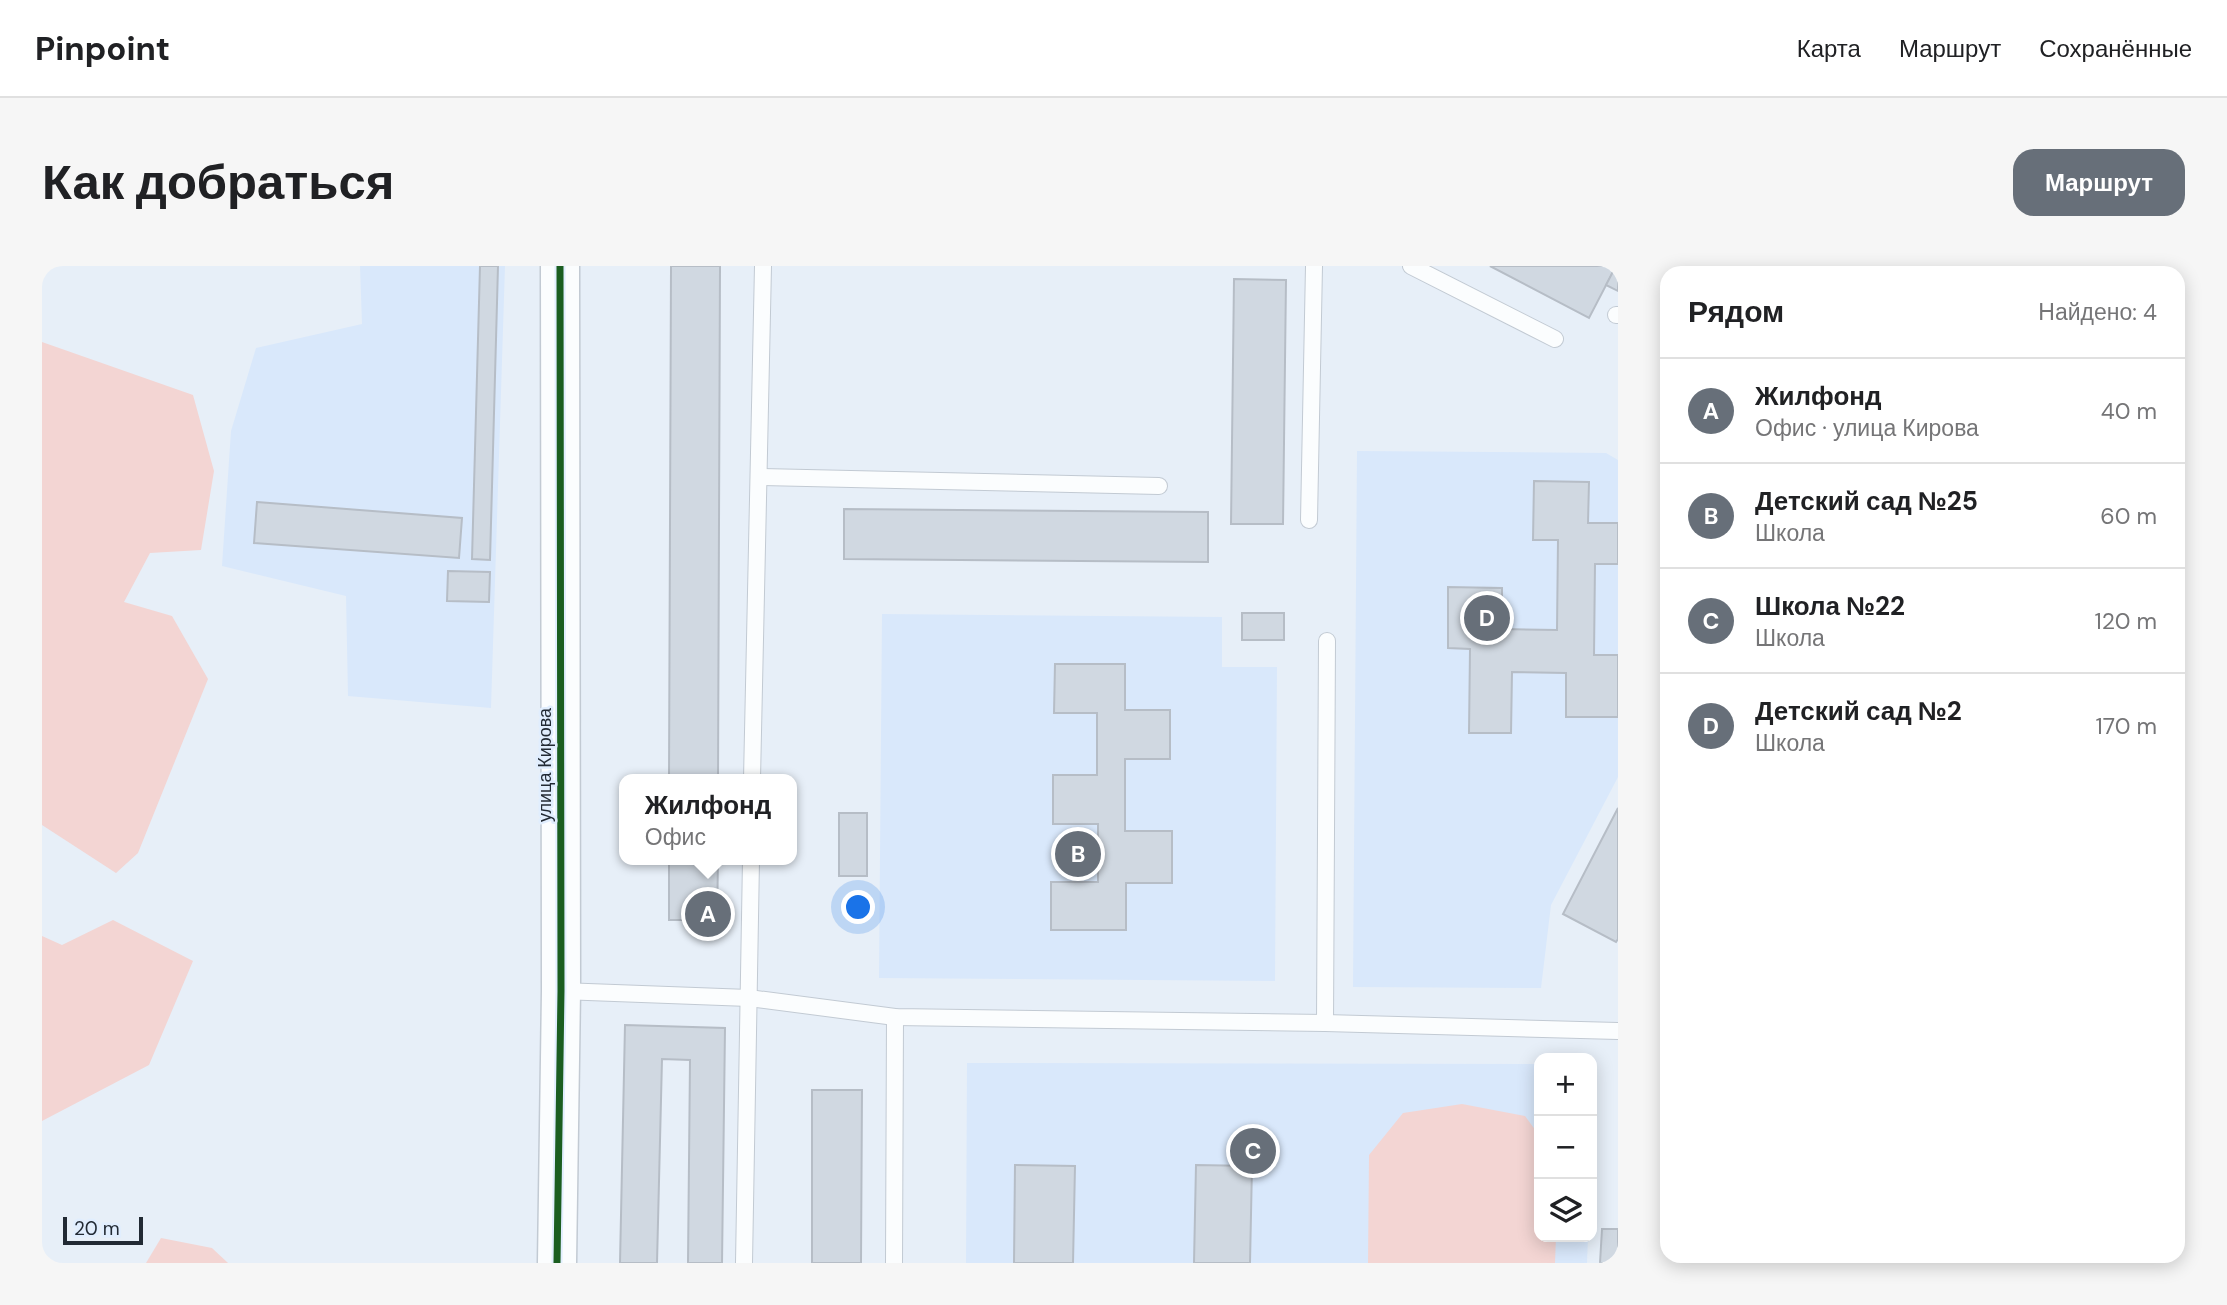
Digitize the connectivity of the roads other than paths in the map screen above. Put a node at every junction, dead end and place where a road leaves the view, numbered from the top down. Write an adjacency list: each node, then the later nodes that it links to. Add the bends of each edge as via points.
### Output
1 (560, 266): 12 (street, улица Кирова)
2 (762, 266): 6 (lane)
3 (1314, 266): 8 (lane)
4 (1411, 266): 5 (lane)
5 (1555, 338)
6 (759, 477): 7 (lane); 10 (lane)
7 (1159, 486)
8 (1309, 520)
9 (1327, 641): 15 (lane)
10 (752, 774)
11 (751, 865): 13 (lane)
12 (561, 991): 13 (lane); 17 (street, улица Кирова)
13 (749, 998): 14 (lane); 18 (lane)
14 (895, 1017): 15 (lane); 19 (lane)
15 (1325, 1023): 16 (lane)
16 (1618, 1031)
17 (557, 1263)
18 (744, 1263)
19 (894, 1263)

